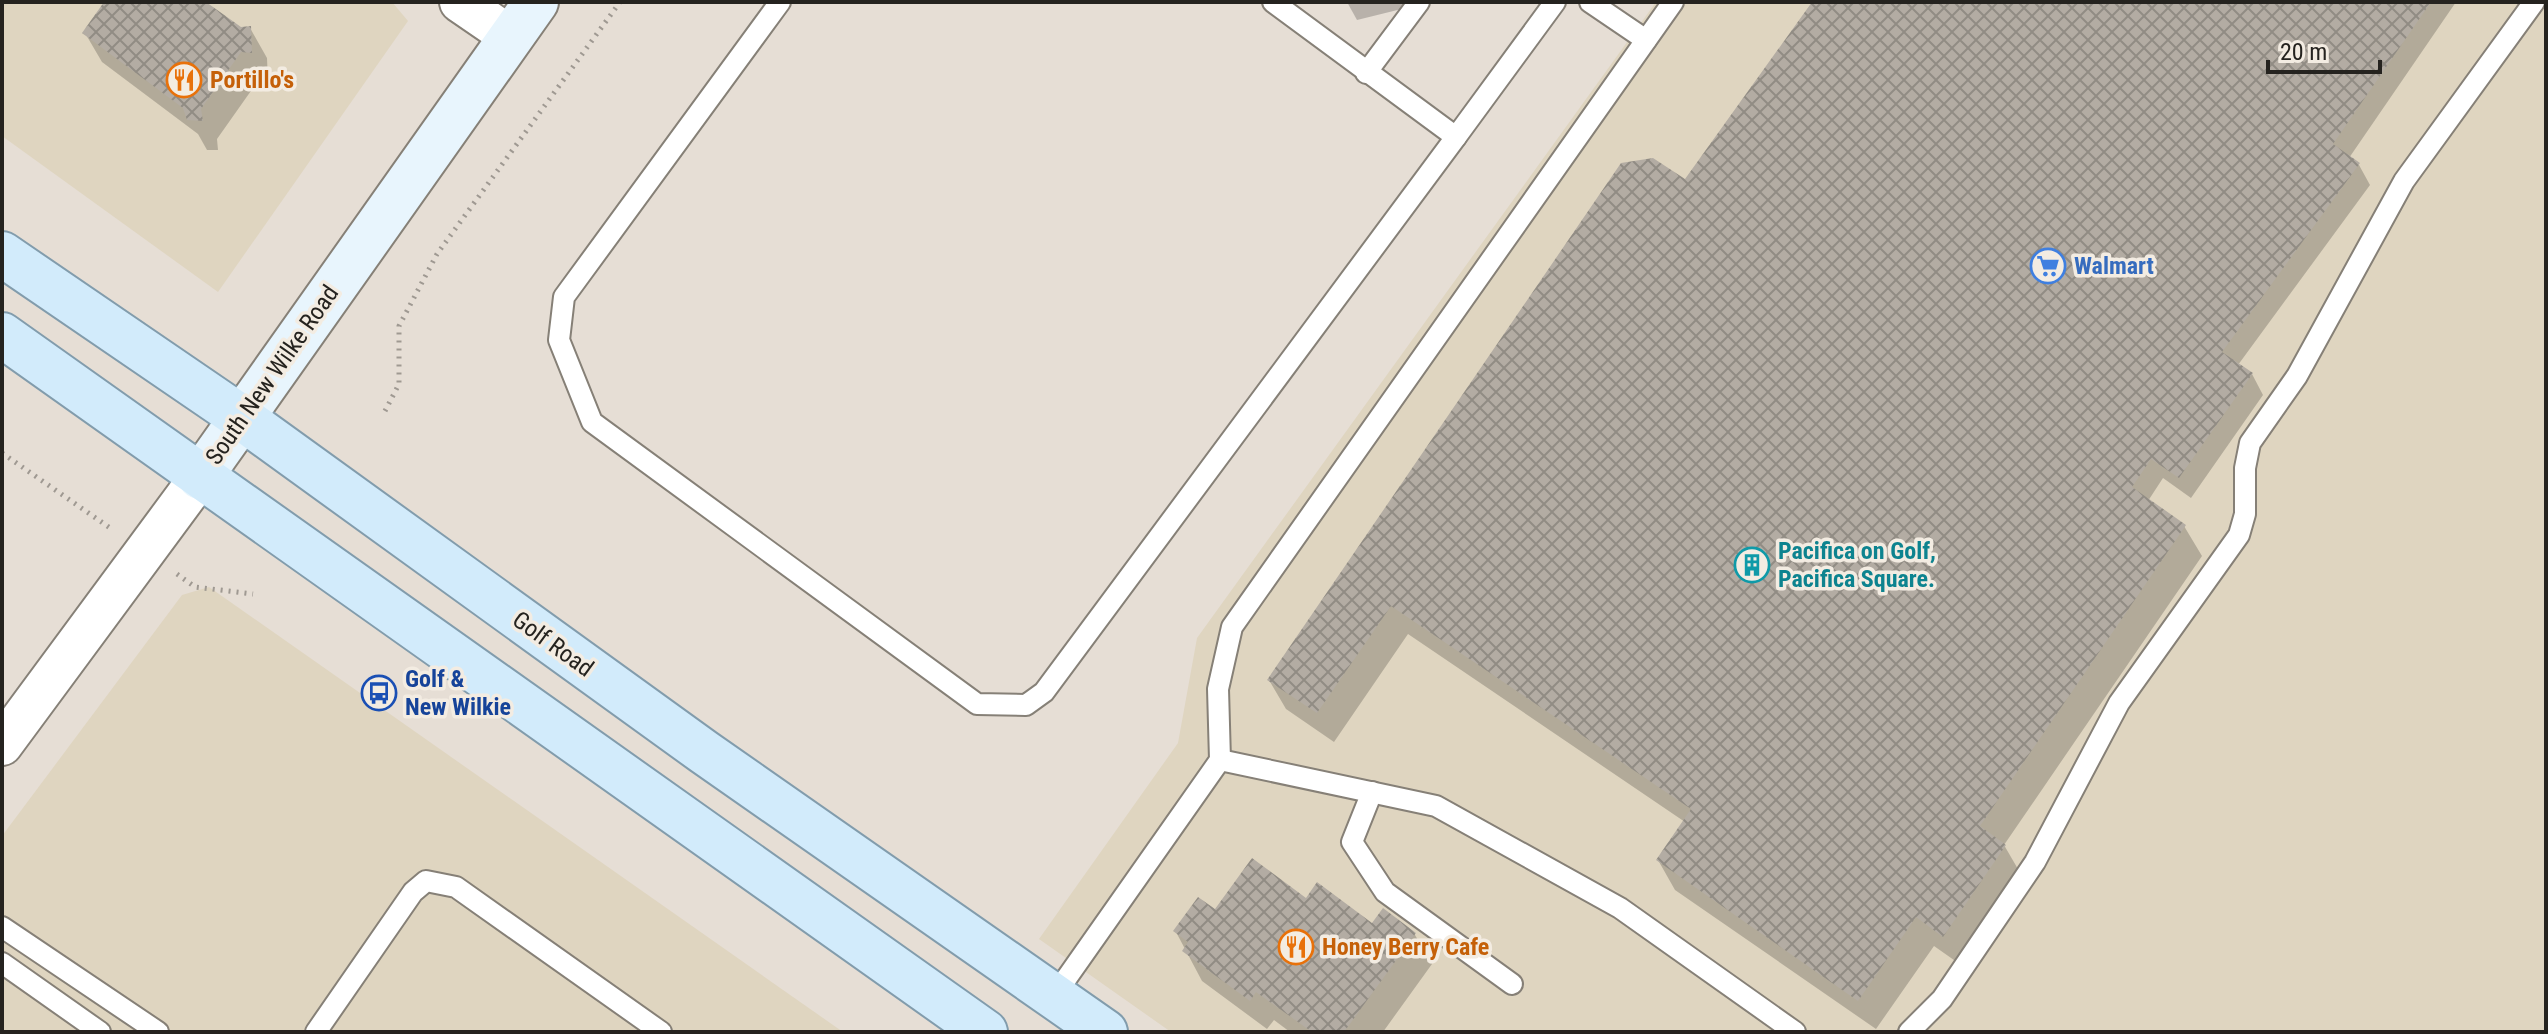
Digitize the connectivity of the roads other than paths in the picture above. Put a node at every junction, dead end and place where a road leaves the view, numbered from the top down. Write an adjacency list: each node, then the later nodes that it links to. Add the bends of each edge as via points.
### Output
1 (460, 2): 10 (street)
2 (536, 2): 10 (main road, South New Wilke Road)
3 (780, 2): 13 (lane, via 564,297 559,340 592,422 977,704 1026,705 1044,692)
4 (1273, 2): 12 (lane)
5 (1419, 2): 12 (lane)
6 (1555, 2): 13 (lane)
7 (1590, 2): 11 (lane)
8 (1673, 2): 11 (lane)
9 (2534, 2): 32 (lane, via 2404,181 2297,376 2250,443 2239,535 2119,703 2035,862 1942,999)
10 (511, 37): 16 (main road, South New Wilke Road)
11 (1646, 40): 19 (lane, via 1232,627 1218,689)
12 (1366, 73): 13 (lane)
13 (1456, 137)
14 (2, 254): 16 (main road, Golf Road)
15 (2, 335): 17 (main road)
16 (242, 418): 17 (main road, South New Wilke Road); 24 (main road, Golf Road, via 617,690)
17 (200, 477): 18 (street, South New Wilke Road); 29 (main road)
18 (2, 745)
19 (1220, 760): 20 (lane); 24 (lane)
20 (1372, 792): 23 (lane, via 1352,842 1385,892); 31 (lane, via 1436,806 1620,908)
21 (2, 927): 26 (lane)
22 (2, 963): 25 (lane)
23 (1512, 984)
24 (1054, 996): 30 (main road, Golf Road)
25 (100, 1032)
26 (158, 1032)
27 (316, 1032): 28 (lane, via 413,892 426,881 456,887)
28 (661, 1032)
29 (985, 1032)
30 (1105, 1032)
31 (1795, 1032)
32 (1909, 1032)

